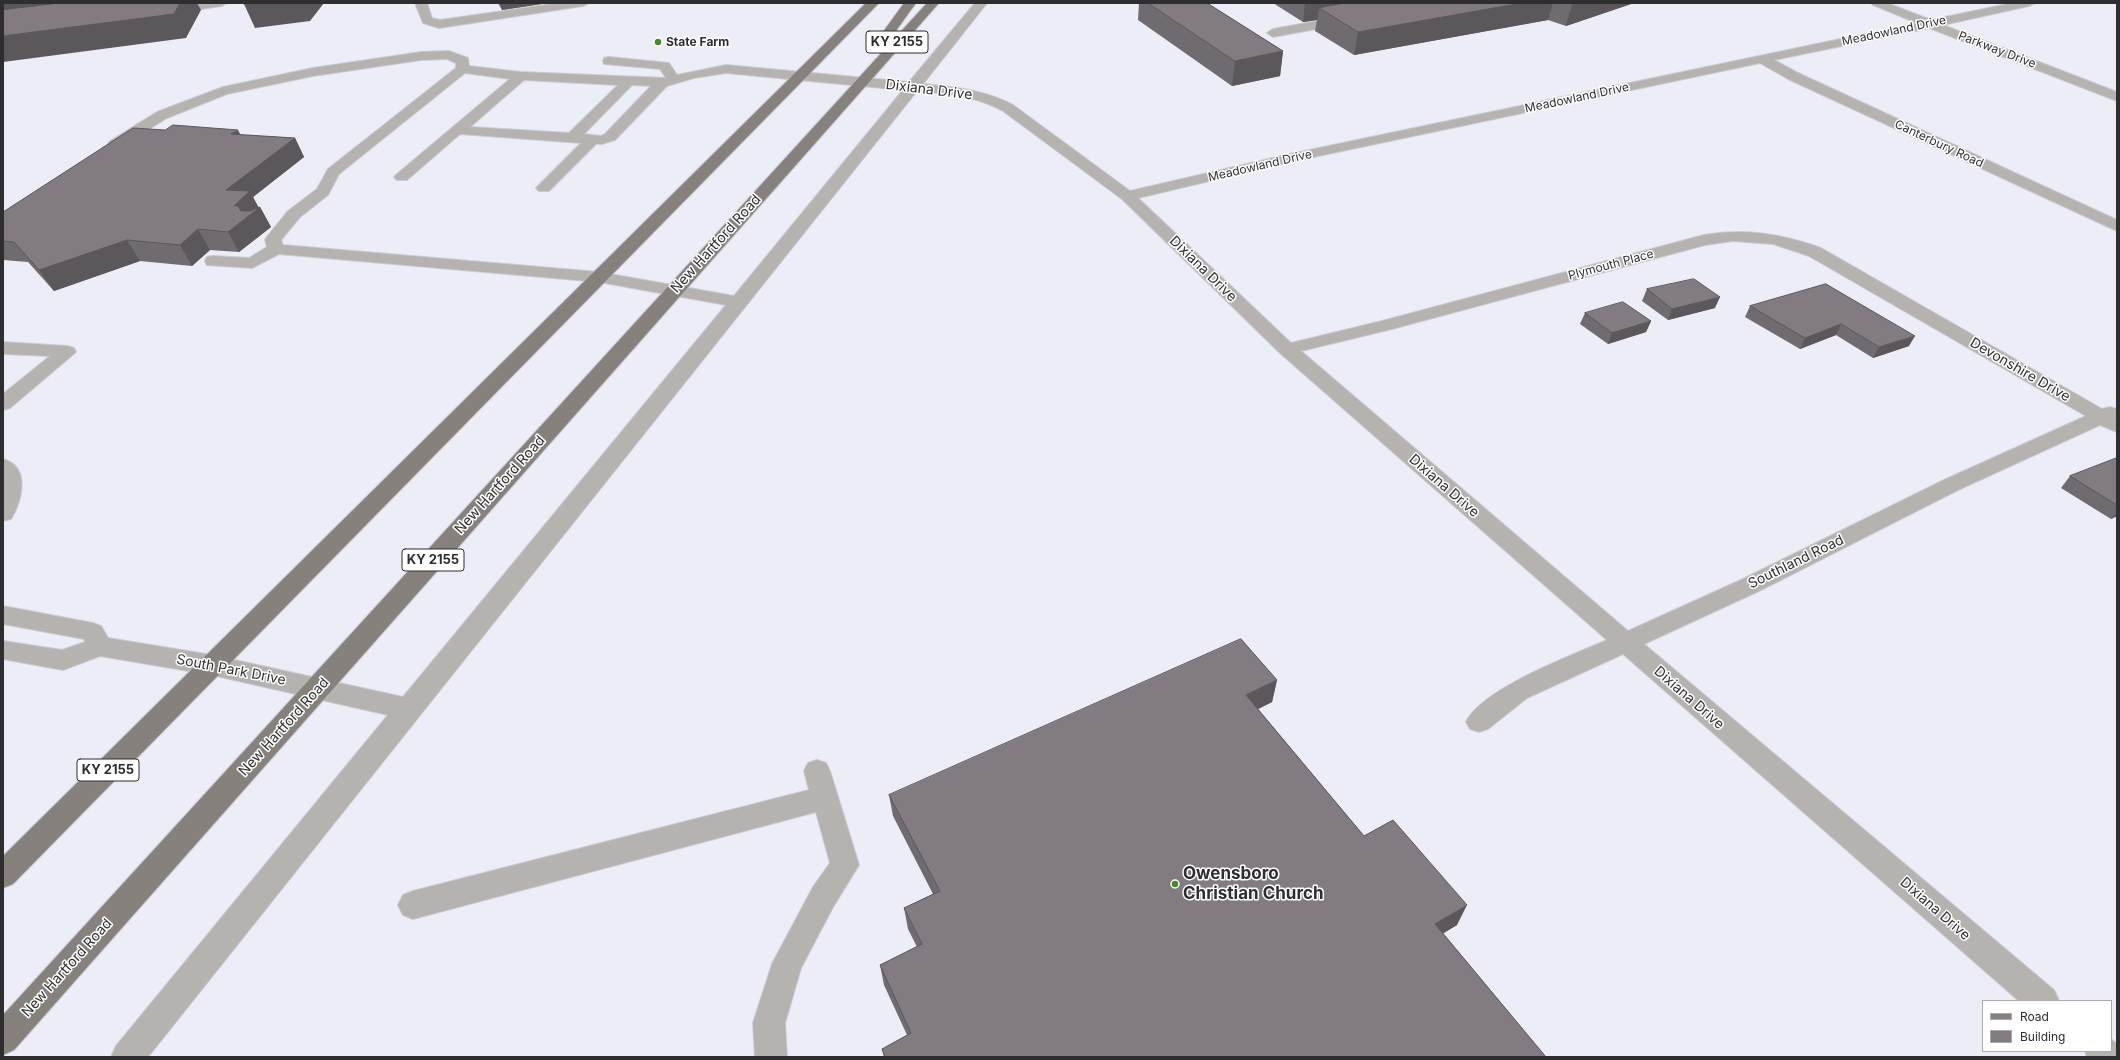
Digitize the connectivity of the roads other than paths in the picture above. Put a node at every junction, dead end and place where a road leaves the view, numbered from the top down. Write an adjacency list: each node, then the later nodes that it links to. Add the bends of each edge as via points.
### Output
1 (221, 3): 10 (street)
2 (421, 3): 3 (street, via 427,20 439,24)
3 (583, 3)
4 (873, 3): 18 (main road, KY 2155)
5 (910, 3): 21 (main road, via 875,52)
6 (933, 3): 21 (main road, New Hartford Road / KY 2155)
7 (981, 3): 22 (street)
8 (1877, 3): 12 (street, Parkway Drive)
9 (2028, 3): 12 (street, Meadowland Drive)
10 (160, 11)
11 (1358, 17): 13 (street)
12 (1930, 24): 14 (street, Meadowland Drive); 23 (street, Parkway Drive)
13 (1272, 33)
14 (1762, 59): 30 (street, Meadowland Drive, via 1290,158); 33 (street, Canterbury Road, via 1808,83)
15 (609, 61): 20 (street, via 664,66)
16 (462, 69): 17 (street, Dixiana Drive); 27 (street, via 462,61 449,55 421,56 313,72 223,91 162,115); 31 (street, via 333,172 323,192)
17 (521, 76): 19 (street, Dixiana Drive); 24 (street)
18 (800, 76): 20 (street, Dixiana Drive, via 726,69); 21 (street, Dixiana Drive); 36 (main road, KY 2155)
19 (629, 81): 20 (street, Dixiana Drive); 25 (street)
20 (668, 81): 26 (street, via 610,137)
21 (862, 82): 22 (street, Dixiana Drive); 37 (main road, New Hartford Road / KY 2155)
22 (914, 86): 30 (street, Dixiana Drive, via 976,95 1008,108); 38 (street)
23 (2117, 97)
24 (457, 130): 25 (street); 28 (street)
25 (571, 139): 26 (street)
26 (592, 140): 29 (street)
27 (103, 152)
28 (402, 177)
29 (544, 188)
30 (1126, 196): 41 (street, Dixiana Drive)
31 (294, 214): 32 (street); 34 (street, via 273,240)
32 (274, 218)
33 (2117, 226)
34 (276, 249): 35 (street, via 252,263 213,261); 36 (street)
35 (225, 251)
36 (599, 277): 37 (street); 50 (main road, KY 2155)
37 (674, 291): 38 (street); 51 (main road, New Hartford Road / KY 2155)
38 (740, 302): 52 (street)
39 (1922, 314): 41 (street, Plymouth Place, via 1815,252 1772,238 1750,235 1727,236); 43 (street, Devonshire Drive)
40 (3, 348): 42 (street, via 67,352)
41 (1287, 349): 47 (street, Dixiana Drive)
42 (3, 404)
43 (2112, 418): 47 (street, Southland Road, via 1951,485 1751,585)
44 (3, 466): 45 (street, via 9,470 12,488 7,509)
45 (3, 514)
46 (3, 615): 48 (street, via 93,632)
47 (1625, 642): 53 (street, Southland Road, via 1518,691); 56 (street, Dixiana Drive)
48 (99, 646): 49 (street, via 63,660); 50 (street, South Park Drive)
49 (3, 650)
50 (212, 665): 51 (street, South Park Drive); 54 (main road, KY 2155)
51 (318, 688): 52 (street, South Park Drive); 57 (main road, New Hartford Road / KY 2155)
52 (409, 708): 58 (street)
53 (1479, 722)
54 (3, 875)
55 (413, 906): 59 (street, via 821,784 845,865 823,897 787,964 770,1023)
56 (2042, 1000)
57 (3, 1039)
58 (127, 1057)
59 (771, 1057)

